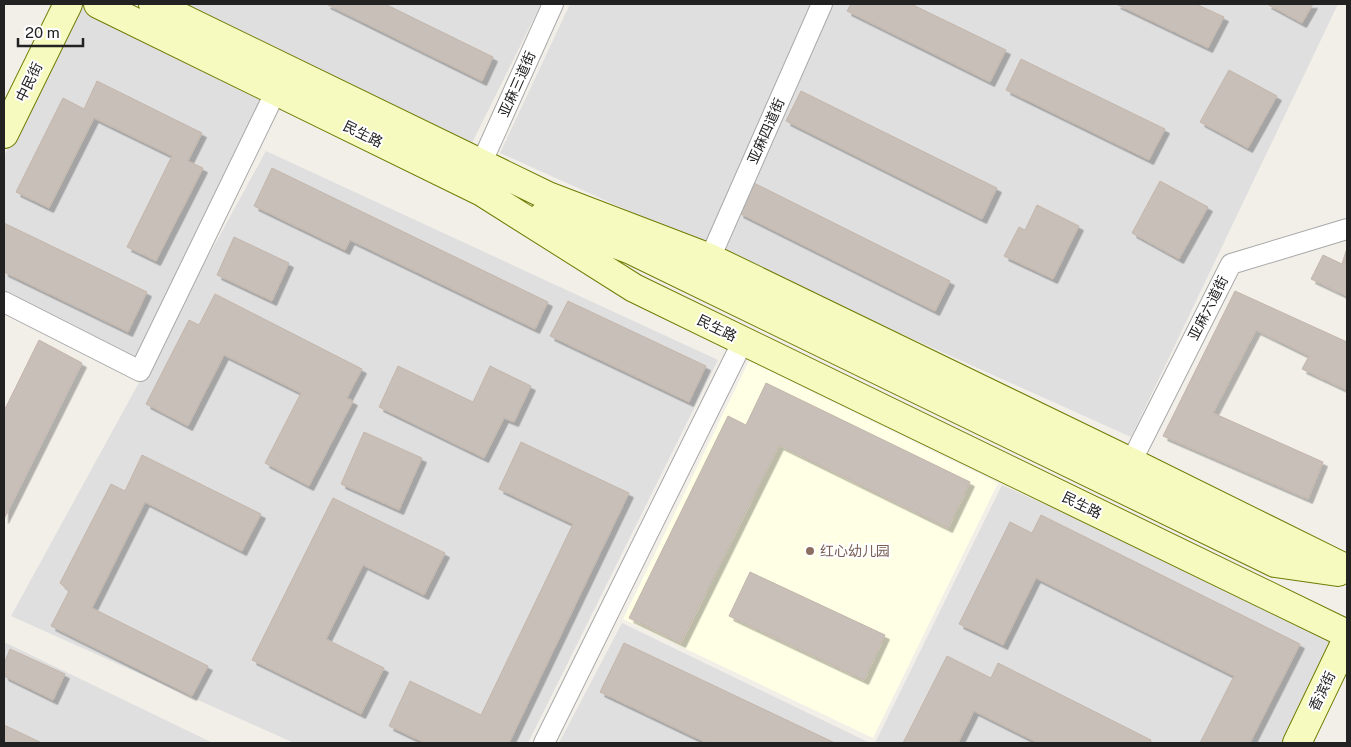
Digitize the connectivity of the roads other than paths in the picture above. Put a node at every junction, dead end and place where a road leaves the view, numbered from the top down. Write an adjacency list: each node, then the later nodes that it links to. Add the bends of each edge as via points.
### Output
1 (68, 4): 7 (main road, 中民街)
2 (98, 4): 6 (main road, 民生路)
3 (153, 4): 8 (main road, 民生路)
4 (553, 4): 8 (street, 亚麻三道街)
5 (822, 4): 11 (street, 亚麻四道街)
6 (276, 91): 9 (main road, 民生路); 12 (street, via 140,371)
7 (4, 134)
8 (481, 164): 11 (main road, 民生路, via 548,196)
9 (482, 192): 13 (main road, 民生路, via 634,288); 15 (main road, via 631,250 1275,563 1313,570)
10 (1347, 229): 14 (street, 亚麻六道街, via 1230,264)
11 (710, 258): 14 (main road, 民生路)
12 (4, 302)
13 (743, 341): 16 (main road, 民生路); 18 (street)
14 (1131, 462): 15 (main road, 民生路)
15 (1347, 571)
16 (1347, 634)
17 (1347, 639): 19 (main road, 香滨街)
18 (544, 743)
19 (1297, 743)

